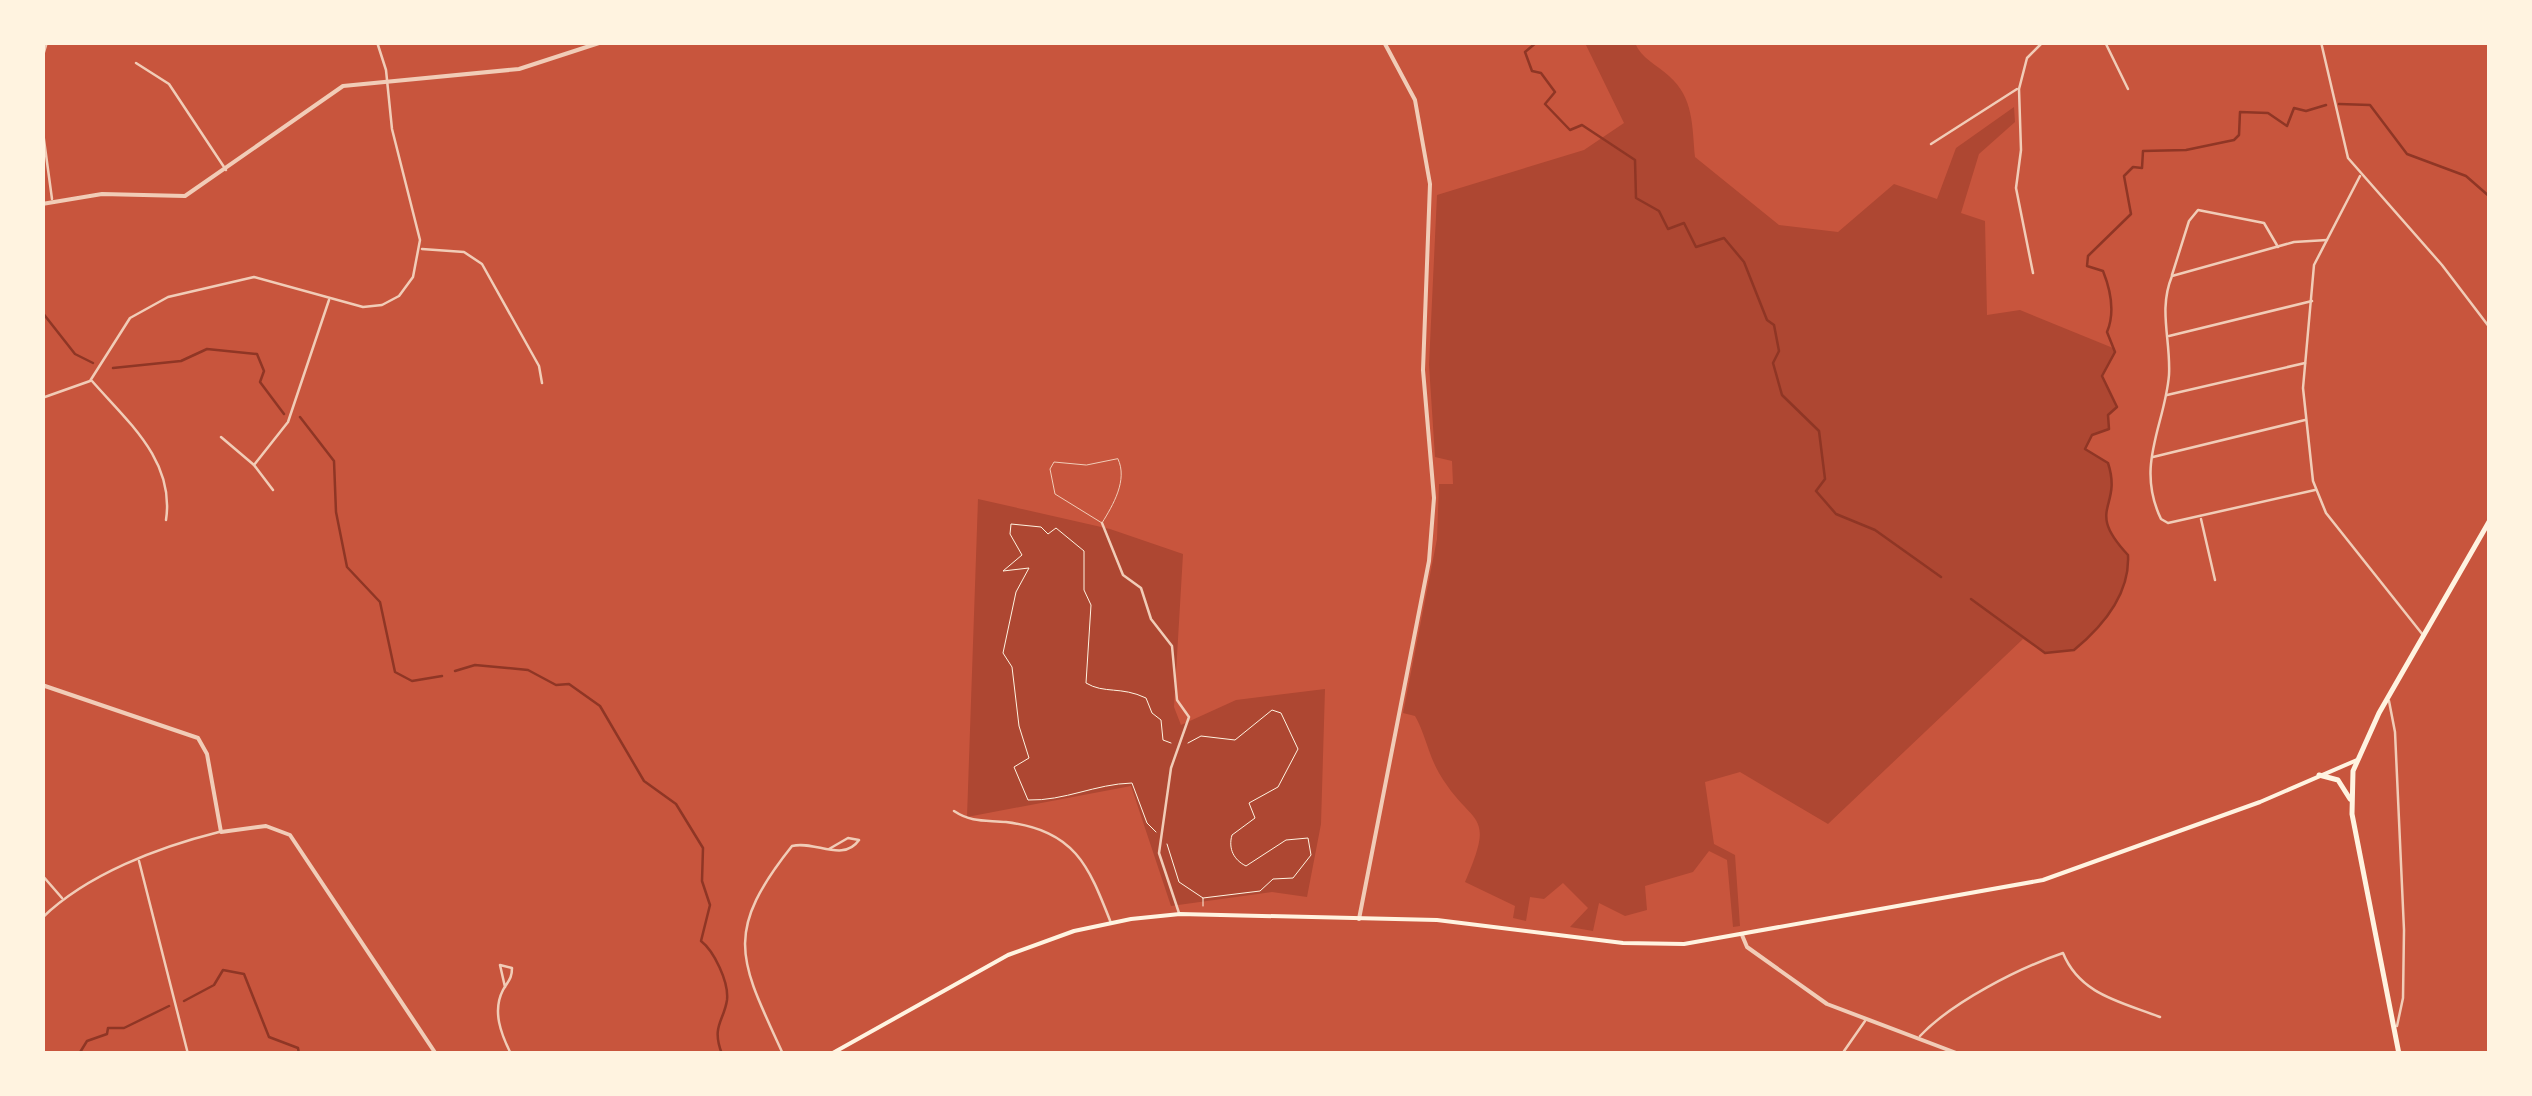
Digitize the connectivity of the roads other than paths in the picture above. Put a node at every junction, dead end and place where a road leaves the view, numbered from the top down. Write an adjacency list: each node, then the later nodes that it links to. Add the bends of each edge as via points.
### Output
1 (47, 42): 8 (street)
2 (377, 42): 10 (street)
3 (602, 42): 10 (street, via 519,69)
4 (1384, 42): 58 (street, via 1415,100 1430,184 1424,370 1434,510)
5 (2043, 42): 11 (street, via 2026,58)
6 (2106, 42): 12 (street)
7 (2321, 42): 16 (street, via 2337,126)
8 (42, 59)
9 (136, 63): 15 (street, via 170,84)
10 (387, 83): 15 (street, via 336,89); 21 (street)
11 (2018, 89): 14 (street); 22 (street, via 2016,188)
12 (2128, 89)
13 (42, 125): 17 (street)
14 (1931, 144)
15 (226, 170): 17 (street, via 176,199 102,194)
16 (2360, 176): 19 (street); 26 (street)
17 (52, 200): 18 (street)
18 (42, 204)
19 (2327, 240): 20 (street); 25 (street, via 2314,265)
20 (2278, 247): 23 (street); 23 (street, via 2264,223 2198,210 2188,221)
21 (420, 249): 24 (street, via 410,284 388,303 363,307); 30 (street, via 464,252 482,264)
22 (2033, 273)
23 (2172, 276): 27 (street, via 2163,307)
24 (330, 298): 29 (street, via 248,277 160,300 126,323); 36 (street, via 288,422)
25 (2312, 301): 27 (street); 28 (street)
26 (2490, 328)
27 (2168, 336): 31 (street)
28 (2306, 363): 31 (street); 33 (street)
29 (91, 380): 32 (street); 40 (street, via 152,450 168,494)
30 (542, 383)
31 (2165, 395): 35 (street)
32 (42, 398)
33 (2305, 420): 35 (street); 38 (street)
34 (221, 437): 36 (street)
35 (2152, 458): 39 (street, via 2161,519)
36 (254, 465): 37 (street)
37 (273, 490)
38 (2315, 490): 39 (street); 44 (street)
39 (2201, 518): 43 (street)
40 (166, 520)
41 (2490, 520): 44 (main road)
42 (1102, 522): 42 (lane, via 1117,494 1118,460 1054,462 1055,494); 56 (street, via 1123,575 1142,588 1151,619 1172,646 1178,700 1189,716 1170,768 1162,838 1162,868)
43 (2215, 580)
44 (2424, 636): 46 (main road)
45 (42, 684): 51 (street, via 198,738)
46 (2388, 699): 47 (main road); 64 (street, via 2404,930)
47 (2357, 760): 48 (main road); 49 (main road)
48 (2320, 775): 49 (main road, via 2338,780); 60 (main road, via 2044,880)
49 (2350, 800): 64 (main road)
50 (954, 811): 59 (street, via 970,820 1034,828 1069,843 1087,866)
51 (221, 832): 53 (street); 67 (street, via 266,826 290,835)
52 (828, 849): 52 (street, via 851,850 860,840 848,838); 69 (street, via 792,846 758,894 742,956)
53 (139, 860): 55 (street); 66 (street)
54 (42, 875): 55 (street)
55 (62, 900): 57 (street)
56 (1180, 914): 58 (main road); 59 (main road)
57 (42, 918)
58 (1359, 918): 60 (main road, via 1480,923 1637,944)
59 (1111, 923): 70 (main road, via 1008,955)
60 (1742, 935): 63 (street, via 1746,946 1813,996)
61 (504, 987): 68 (street, via 498,1014)
62 (2160, 1017): 65 (street, via 2092,991 2064,953 2016,971)
63 (1865, 1021): 65 (street); 71 (street)
64 (2396, 1027): 73 (main road)
65 (1919, 1037): 72 (street)
66 (188, 1054)
67 (436, 1054)
68 (511, 1054)
69 (784, 1054)
70 (830, 1054)
71 (1842, 1054)
72 (1959, 1054)
73 (2400, 1054)

